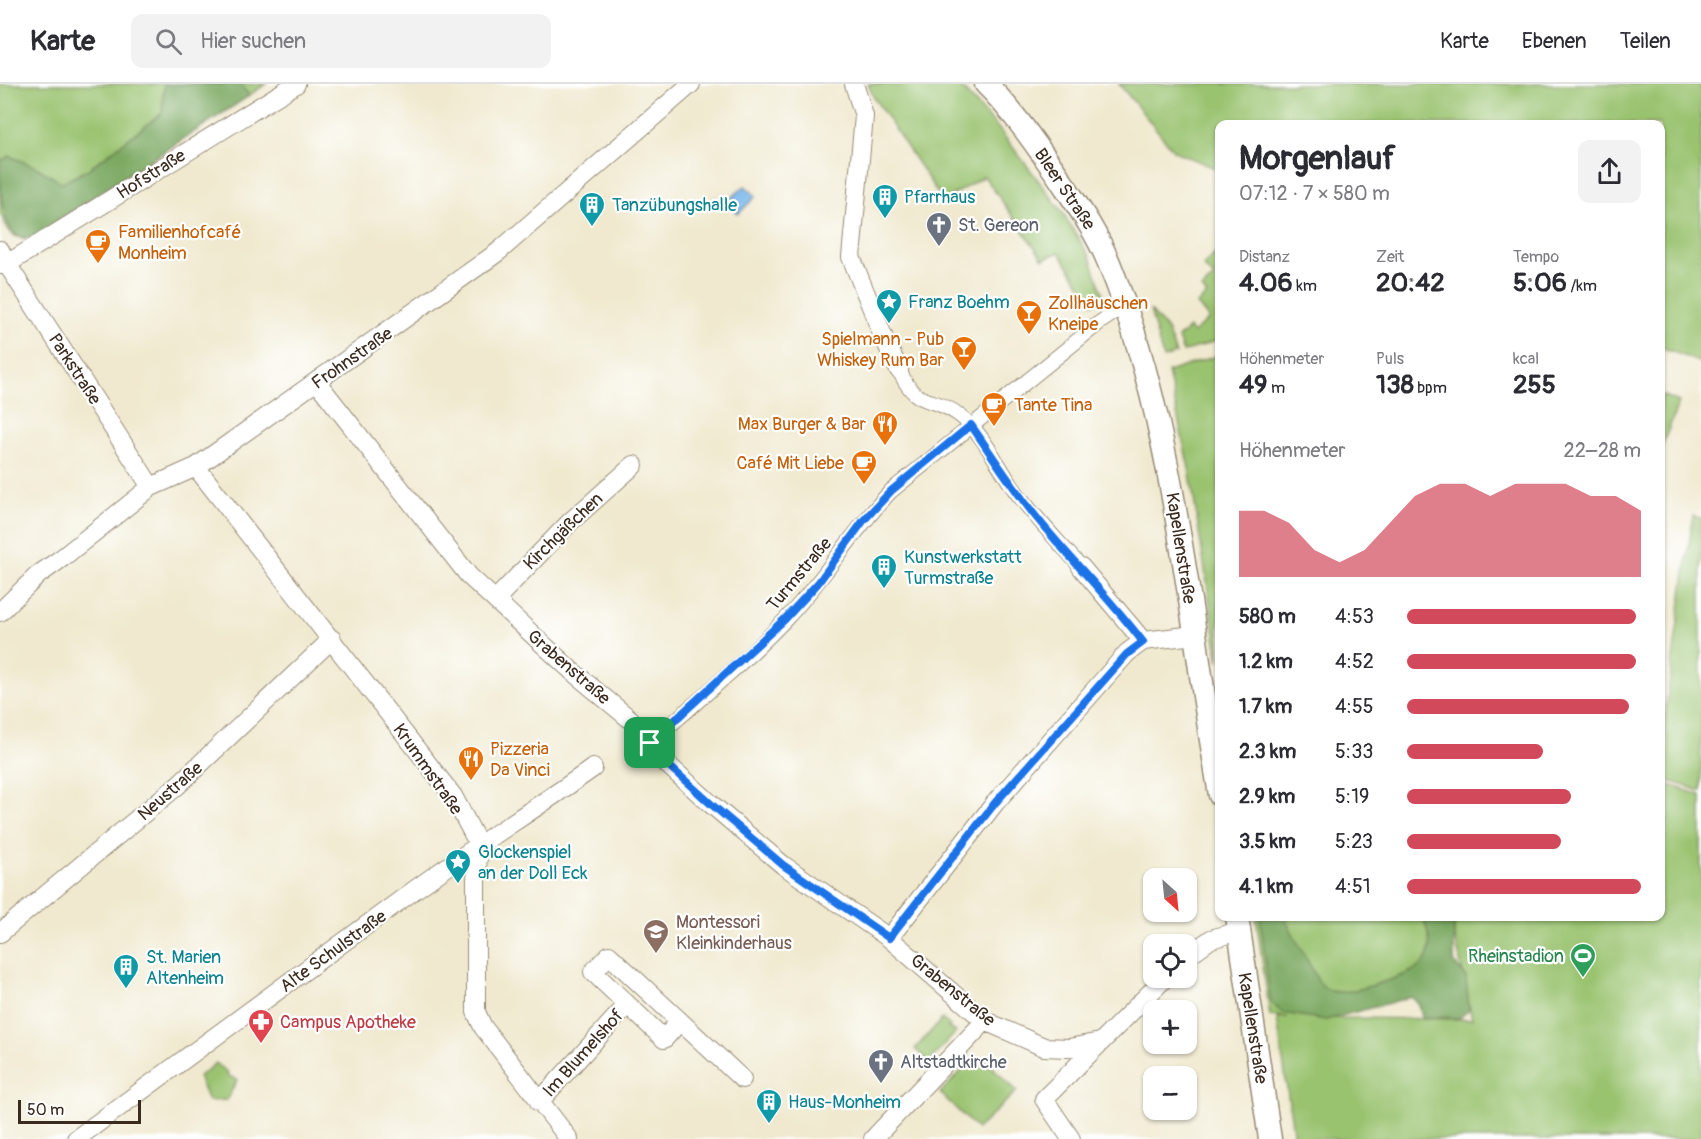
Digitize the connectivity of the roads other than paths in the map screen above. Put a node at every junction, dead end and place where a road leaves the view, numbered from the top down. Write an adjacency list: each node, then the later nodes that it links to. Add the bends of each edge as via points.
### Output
1 (296, 84): 5 (street, Hofstraße)
2 (691, 84): 8 (street, Frohnstraße, via 498,252)
3 (855, 84): 7 (street, via 864,116 851,257)
4 (986, 84): 6 (street, Bleer Straße, via 1006,104 1082,213 1109,263)
5 (2, 260): 12 (street, Parkstraße)
6 (1124, 306): 9 (street, Turmstraße); 16 (street, Kapellenstraße, via 1146,370 1158,422)
7 (899, 370): 9 (street, via 919,399 944,406)
8 (317, 382): 11 (street, Frohnstraße); 14 (street, Grabenstraße, via 469,576)
9 (971, 425): 13 (street, via 1041,524); 19 (street, Turmstraße, via 891,491 785,619)
10 (634, 465): 14 (street, Kirchgäßchen, via 570,522)
11 (196, 467): 12 (street, Frohnstraße); 17 (street, Krummstraße)
12 (151, 488): 15 (street, Frohnstraße, via 38,574)
13 (1081, 567): 18 (street)
14 (495, 600): 19 (street, Grabenstraße, via 631,720)
15 (0, 612)
16 (1195, 635): 18 (street); 20 (street, Kapellenstraße)
17 (332, 639): 22 (street, Krummstraße, via 453,796); 24 (street, Neustraße, via 178,785)
18 (1143, 642): 25 (street, via 1127,654 995,803)
19 (650, 743): 25 (street, Grabenstraße, via 658,756 783,865)
20 (1215, 763)
21 (593, 768): 22 (street, Alte Schulstraße)
22 (478, 845): 33 (street, via 476,1012); 35 (street, Alte Schulstraße)
23 (1238, 924): 26 (street); 38 (street, Kapellenstraße)
24 (0, 933)
25 (889, 938): 30 (street, Grabenstraße)
26 (1197, 949)
27 (1155, 988): 31 (street)
28 (627, 1005): 29 (street, Im Blumelshof, via 664,1039); 29 (street, Im Blumelshof, via 593,972 609,955); 33 (street, Im Blumelshof)
29 (680, 1021): 32 (street, Im Blumelshof)
30 (985, 1021): 31 (street, Grabenstraße, via 1044,1047 1069,1048); 36 (street)
31 (1100, 1042): 37 (street, via 1044,1099)
32 (742, 1079)
33 (539, 1102): 34 (street)
34 (557, 1135)
35 (75, 1139)
36 (873, 1139)
37 (1071, 1139)
38 (1270, 1139)

